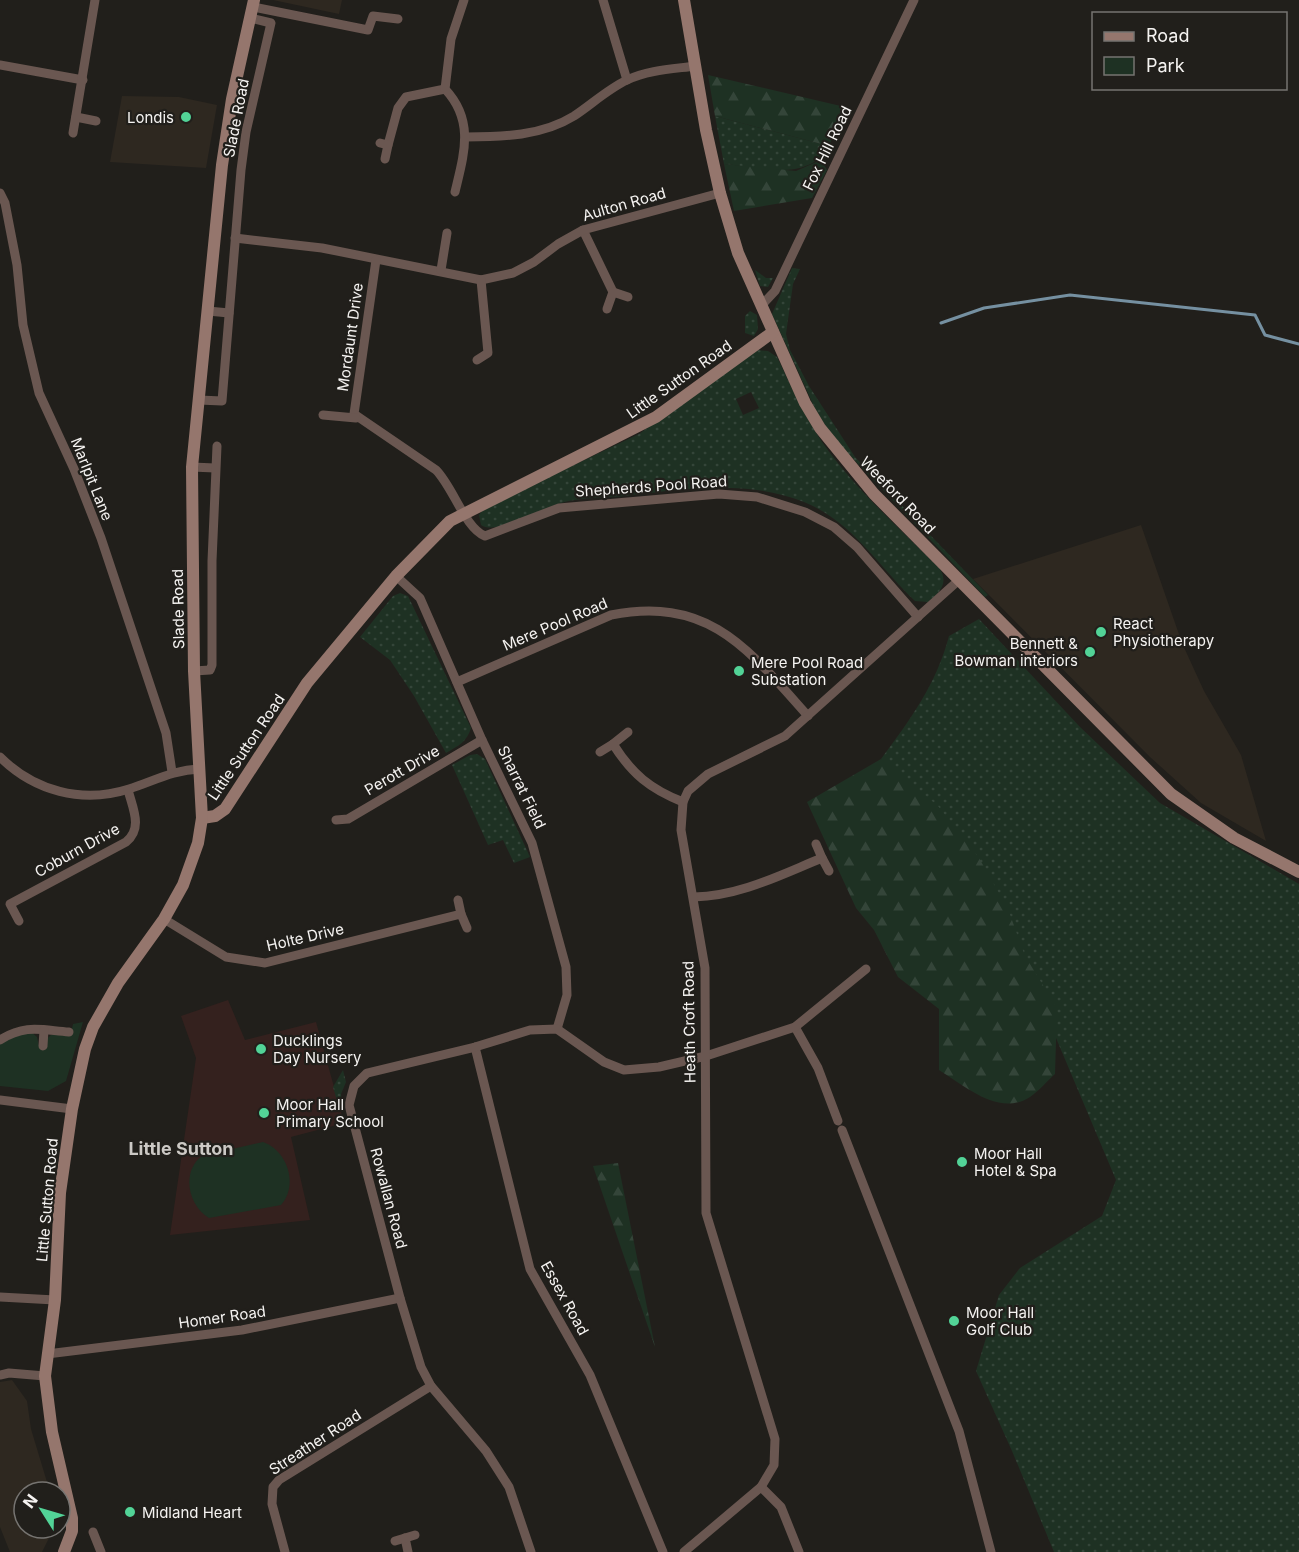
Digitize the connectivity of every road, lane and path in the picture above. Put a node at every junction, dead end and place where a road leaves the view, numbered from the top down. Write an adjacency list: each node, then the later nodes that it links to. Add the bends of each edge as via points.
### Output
1 (95, 0): 10 (street)
2 (464, 0): 12 (street, via 451,39)
3 (603, 0): 11 (street)
4 (684, 0): 9 (street, Weeford Road)
5 (914, 0): 31 (street, Fox Hill Road, via 775,291)
6 (252, 8): 7 (street, via 368,30 373,16); 18 (street, Slade Road); 19 (street, Slade Road, via 271,23)
7 (398, 19)
8 (0, 65): 10 (street)
9 (695, 66): 11 (street); 22 (street, Weeford Road)
10 (83, 80): 13 (street)
11 (627, 80): 16 (street, via 561,123 498,137)
12 (445, 89): 16 (street, via 457,102); 17 (street, via 406,97 384,144)
13 (76, 117): 14 (street); 15 (street)
14 (96, 121)
15 (73, 133)
16 (466, 137): 20 (street)
17 (385, 159)
18 (221, 167): 19 (street); 33 (street, Slade Road)
19 (241, 170): 25 (street, Slade Road)
20 (455, 192)
21 (0, 193): 58 (street, Marlpit Lane, via 39,393 100,538 166,733)
22 (720, 193): 23 (street, Aulton Road); 31 (street, Weeford Road, via 738,253)
23 (583, 230): 28 (street, Aulton Road, via 513,273); 29 (street)
24 (447, 233): 27 (street)
25 (235, 238): 26 (street, Aulton Road, via 322,248); 34 (street, Slade Road)
26 (376, 260): 27 (street, Aulton Road); 41 (street, Mordaunt Drive)
27 (441, 270): 28 (street, Aulton Road)
28 (481, 279): 36 (street)
29 (613, 292): 30 (street); 32 (street)
30 (628, 297)
31 (761, 306): 35 (street, Weeford Road)
32 (607, 309)
33 (208, 311): 34 (street); 39 (street, Slade Road)
34 (229, 313): 39 (street, Slade Road, via 222,401)
35 (773, 332): 45 (street, Little Sutton Road, via 656,417); 47 (street, Weeford Road, via 805,403 837,452)
36 (488, 353): 37 (street); 38 (street)
37 (498, 359)
38 (477, 360)
39 (199, 400): 43 (street, Slade Road)
40 (323, 415): 41 (street)
41 (356, 418): 45 (street, via 436,470 448,482)
42 (217, 446): 44 (street)
43 (192, 467): 44 (street); 49 (street, Slade Road)
44 (215, 468): 49 (street, via 212,665 210,670)
45 (464, 513): 46 (street, Little Sutton Road, via 434,535); 48 (street, Shepherds Pool Road, via 476,531 485,536 559,508 719,494 757,497 805,512 834,527)
46 (396, 576): 50 (street, Sharrat Field, via 420,598); 61 (street, Little Sutton Road, via 307,684 225,809)
47 (959, 580): 48 (street); 66 (street, Weeford Road, via 1171,794 1234,838)
48 (918, 617): 51 (street)
49 (194, 671): 57 (street, Slade Road)
50 (457, 682): 51 (street, Mere Pool Road, via 611,615 656,610 694,617 732,637 752,653); 53 (street, Sharrat Field)
51 (808, 716): 60 (street, via 784,736 696,782)
52 (628, 732): 54 (street)
53 (482, 740): 62 (street, Perott Drive, via 348,819); 75 (street, Sharrat Field, via 532,843 566,967 567,995)
54 (613, 744): 55 (street); 60 (street, via 638,778)
55 (600, 752)
56 (0, 757): 59 (street, via 36,783 65,793)
57 (200, 769): 58 (street); 61 (street, Slade Road)
58 (172, 772): 59 (street)
59 (128, 790): 71 (street, Coburn Drive, via 136,824 134,835 10,904)
60 (683, 802): 67 (street, Heath Croft Road, via 681,830)
61 (202, 818): 70 (street, Little Sutton Road, via 189,872)
62 (336, 820)
63 (816, 844): 64 (street)
64 (822, 858): 65 (street); 67 (street, via 738,892)
65 (829, 871)
66 (1299, 872)
67 (694, 897): 81 (street, Heath Croft Road, via 705,968)
68 (458, 900): 69 (street)
69 (460, 914): 70 (street, Holte Drive, via 265,963 226,957); 72 (street)
70 (164, 919): 83 (street, Little Sutton Road, via 118,983 93,1027)
71 (19, 921)
72 (467, 928)
73 (866, 969): 74 (street)
74 (795, 1027): 81 (street); 84 (street, via 818,1068)
75 (557, 1029): 80 (street, Rowallan Road, via 530,1030); 81 (street, via 604,1062 624,1070)
76 (44, 1030): 77 (street); 78 (street, via 27,1028); 79 (street)
77 (69, 1032)
78 (0, 1040)
79 (43, 1046)
80 (475, 1047): 87 (street, Rowallan Road, via 367,1073 350,1095); 101 (street, Essex Road, via 530,1269 590,1375)
81 (706, 1056): 93 (street, Heath Croft Road, via 706,1213 775,1439 774,1465)
82 (0, 1100): 83 (street)
83 (72, 1109): 88 (street, Little Sutton Road, via 60,1194)
84 (838, 1121)
85 (842, 1131): 104 (street, via 959,1431)
86 (0, 1297): 88 (street)
87 (400, 1298): 89 (street, Homer Road, via 242,1330); 92 (street, Rowallan Road, via 421,1367)
88 (55, 1300): 89 (street, Little Sutton Road)
89 (47, 1354): 91 (street, Little Sutton Road)
90 (0, 1375): 91 (street)
91 (45, 1376): 96 (street, Little Sutton Road, via 52,1432 72,1518)
92 (431, 1386): 98 (street, Streather Road, via 273,1487 272,1504); 100 (street, Rowallan Road, via 486,1451 509,1487)
93 (761, 1487): 102 (street, Heath Croft Road); 103 (street, via 782,1507)
94 (93, 1532): 97 (street)
95 (415, 1535): 99 (street, via 400,1540)
96 (65, 1552)
97 (101, 1552)
98 (285, 1552)
99 (408, 1552)
100 (531, 1552)
101 (663, 1552)
102 (684, 1552)
103 (800, 1552)
104 (991, 1552)

